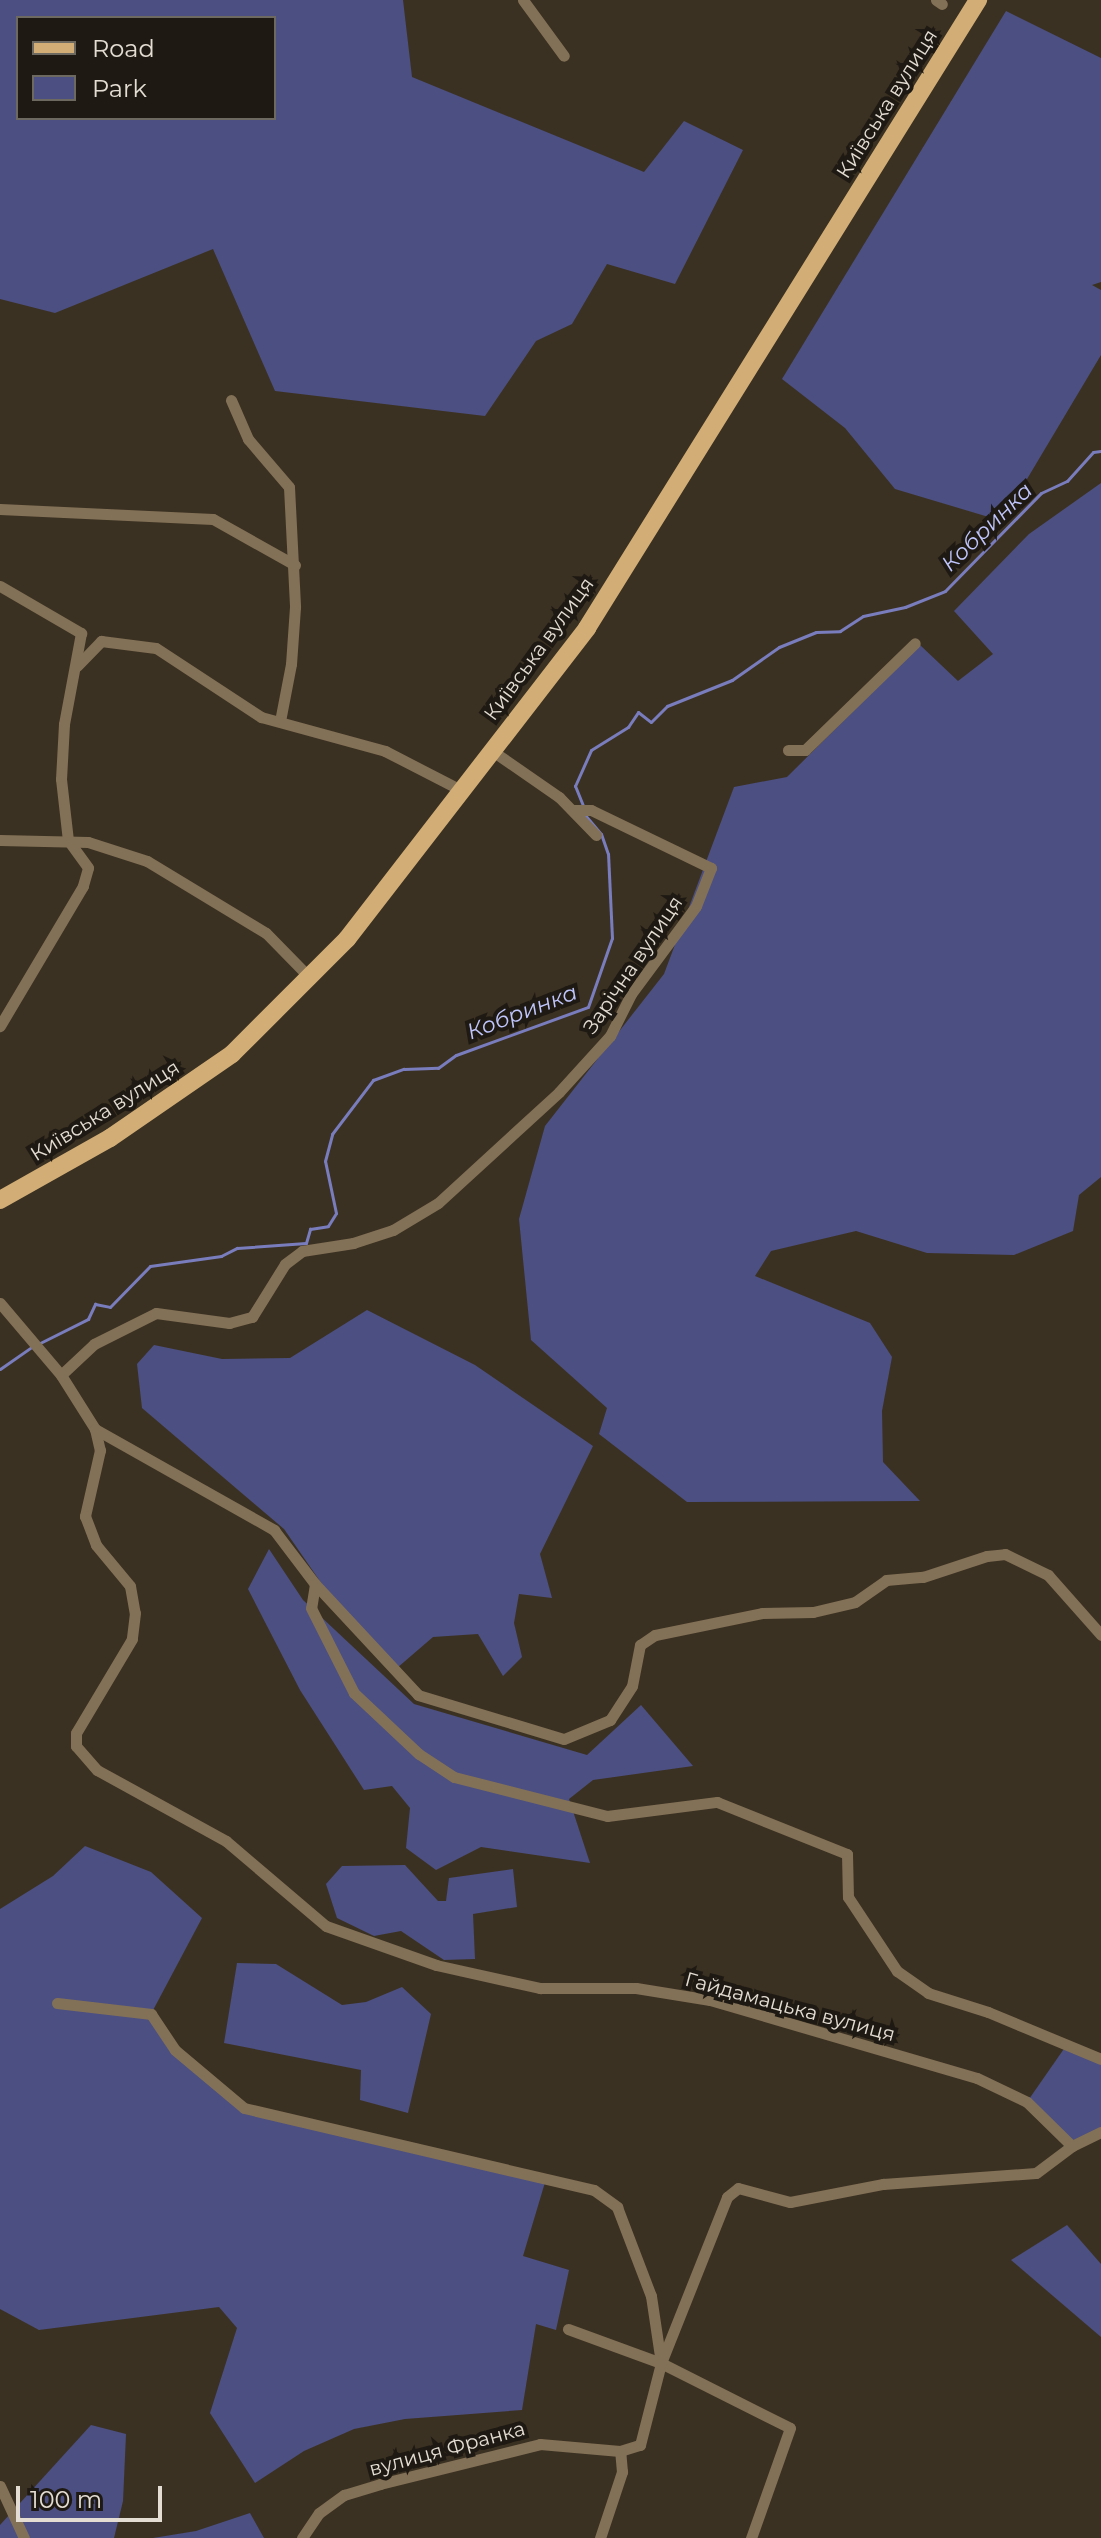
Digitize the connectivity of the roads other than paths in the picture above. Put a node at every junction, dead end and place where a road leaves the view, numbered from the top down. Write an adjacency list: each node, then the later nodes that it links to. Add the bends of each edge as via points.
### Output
1 (523, 0): 3 (street)
2 (978, 0): 11 (main road, Київська вулиця, via 587,628)
3 (564, 56)
4 (231, 400): 6 (street, via 248,439 289,487)
5 (0, 509): 6 (street, via 213,519)
6 (295, 565): 10 (street, via 291,664)
7 (0, 586): 9 (street, via 81,633)
8 (915, 643): 12 (street, via 805,750)
9 (77, 666): 10 (street, via 101,641 156,648 261,717); 17 (street, via 62,751)
10 (280, 721): 13 (street, via 385,751)
11 (491, 750): 13 (main road, Київська вулиця); 14 (street)
12 (788, 750)
13 (461, 790): 18 (main road, Київська вулиця)
14 (581, 809): 15 (street); 22 (street, Зарічна вулиця, via 711,868 696,906 631,994 610,1036 549,1102 438,1203 393,1230 302,1251 285,1264 252,1317 229,1323 156,1313 94,1344)
15 (596, 835)
16 (0, 840): 17 (street)
17 (68, 840): 18 (street, via 118,849 147,861 266,933); 19 (street, via 88,863 86,878)
18 (311, 979): 20 (main road, Київська вулиця, via 232,1054 186,1087)
19 (0, 1026)
20 (0, 1200)
21 (0, 1303): 22 (street)
22 (61, 1375): 23 (street)
23 (95, 1429): 24 (street, via 191,1486 249,1512 274,1530); 29 (street, Гайдамацька вулиця, via 100,1450 85,1516 96,1545 130,1586 135,1613 132,1639 76,1733 76,1746 97,1770 226,1841 326,1926 436,1965 520,1984 636,1988 780,2019 977,2078 1027,2102)
24 (315, 1584): 25 (street, via 418,1695 564,1739 610,1720 632,1686 640,1645 655,1635 762,1613 813,1612 855,1602 886,1580 923,1577 1005,1554 1048,1575); 27 (street, via 311,1608 354,1693 419,1754 454,1777 607,1816 717,1802 788,1828 847,1854 848,1897 897,1971 928,1993)
25 (1101, 1635)
26 (57, 2003): 31 (street, via 151,2014 175,2050 244,2108 594,2190 617,2207 634,2248 651,2296)
27 (1101, 2059)
28 (1101, 2132): 29 (street)
29 (1072, 2146): 31 (street, via 1036,2173 883,2184 790,2202 738,2188 727,2197)
30 (568, 2329): 31 (street)
31 (661, 2363): 32 (street, via 640,2445); 37 (street, via 790,2428)
32 (620, 2451): 35 (street, вулиця Франка, via 540,2444 380,2484 344,2495 319,2513); 36 (street, via 622,2472)
33 (0, 2486): 34 (street)
34 (24, 2538)
35 (302, 2538)
36 (600, 2538)
37 (751, 2538)

